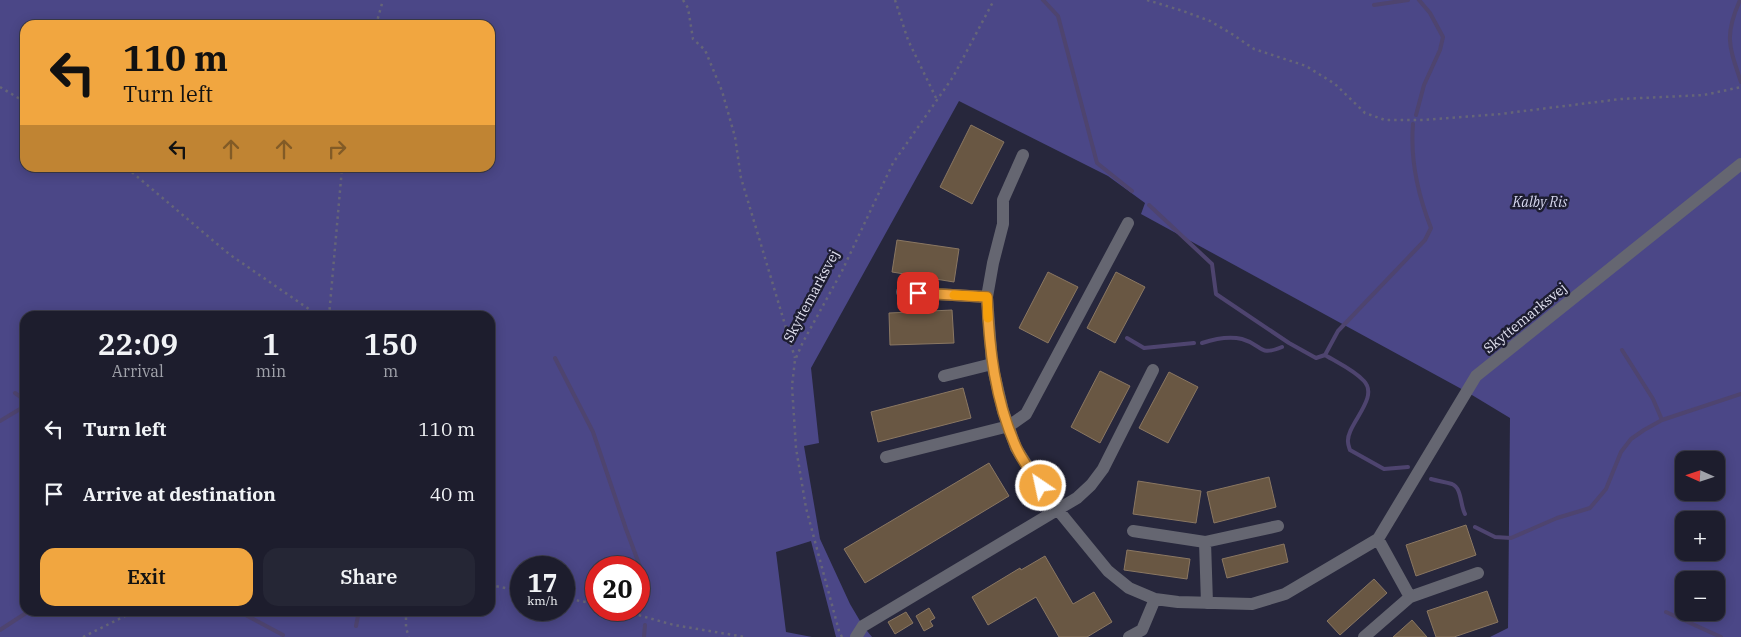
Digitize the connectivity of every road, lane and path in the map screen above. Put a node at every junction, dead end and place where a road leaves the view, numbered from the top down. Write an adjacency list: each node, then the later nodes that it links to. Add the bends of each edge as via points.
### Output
1 (383, 0): 6 (path)
2 (683, 0): 20 (path, via 688,8 693,39 705,50 722,91 735,137 741,178)
3 (895, 0): 10 (path, via 908,40)
4 (994, 0): 10 (path, Skyttemarksvej, via 953,77)
5 (1146, 0): 8 (path, via 1210,21 1254,49 1306,66 1335,84 1365,113 1385,120 1500,114 1621,100 1704,95)
6 (377, 20)
7 (0, 87): 9 (path)
8 (1741, 88)
9 (20, 99)
10 (937, 100): 20 (path, Skyttemarksvej, via 893,163)
11 (1024, 155): 17 (street, via 1003,200 1003,224)
12 (1741, 164): 29 (street, Skyttemarksvej, via 1476,376)
13 (132, 172): 18 (path, via 229,254)
14 (342, 172): 19 (path)
15 (1128, 223): 24 (street, via 1026,414)
16 (902, 292): 17 (street)
17 (987, 297): 21 (street)
18 (312, 311)
19 (329, 311)
20 (795, 360): 43 (path, Skyttemarksvej, via 792,386 796,448 806,508)
21 (992, 364): 23 (street); 24 (street)
22 (1154, 370): 26 (street, via 1102,469 1091,485)
23 (944, 376)
24 (1009, 426): 25 (street); 26 (street, via 1016,448)
25 (886, 457)
26 (1058, 510): 35 (street, via 1108,571 1129,588); 44 (street, via 863,626)
27 (1278, 526): 30 (street)
28 (1133, 531): 30 (street)
29 (1378, 539): 34 (street); 36 (street, via 1285,594 1252,604)
30 (1205, 542): 36 (street)
31 (1478, 573): 34 (street)
32 (495, 586): 33 (path)
33 (510, 589)
34 (1410, 597): 46 (street)
35 (1155, 599): 36 (street); 45 (street, via 1142,630)
36 (1207, 603)
37 (125, 616): 40 (path)
38 (406, 616): 41 (path)
39 (650, 618): 42 (path)
40 (84, 637)
41 (409, 637)
42 (745, 637)
43 (842, 637)
44 (856, 637)
45 (1129, 637)
46 (1364, 637)

